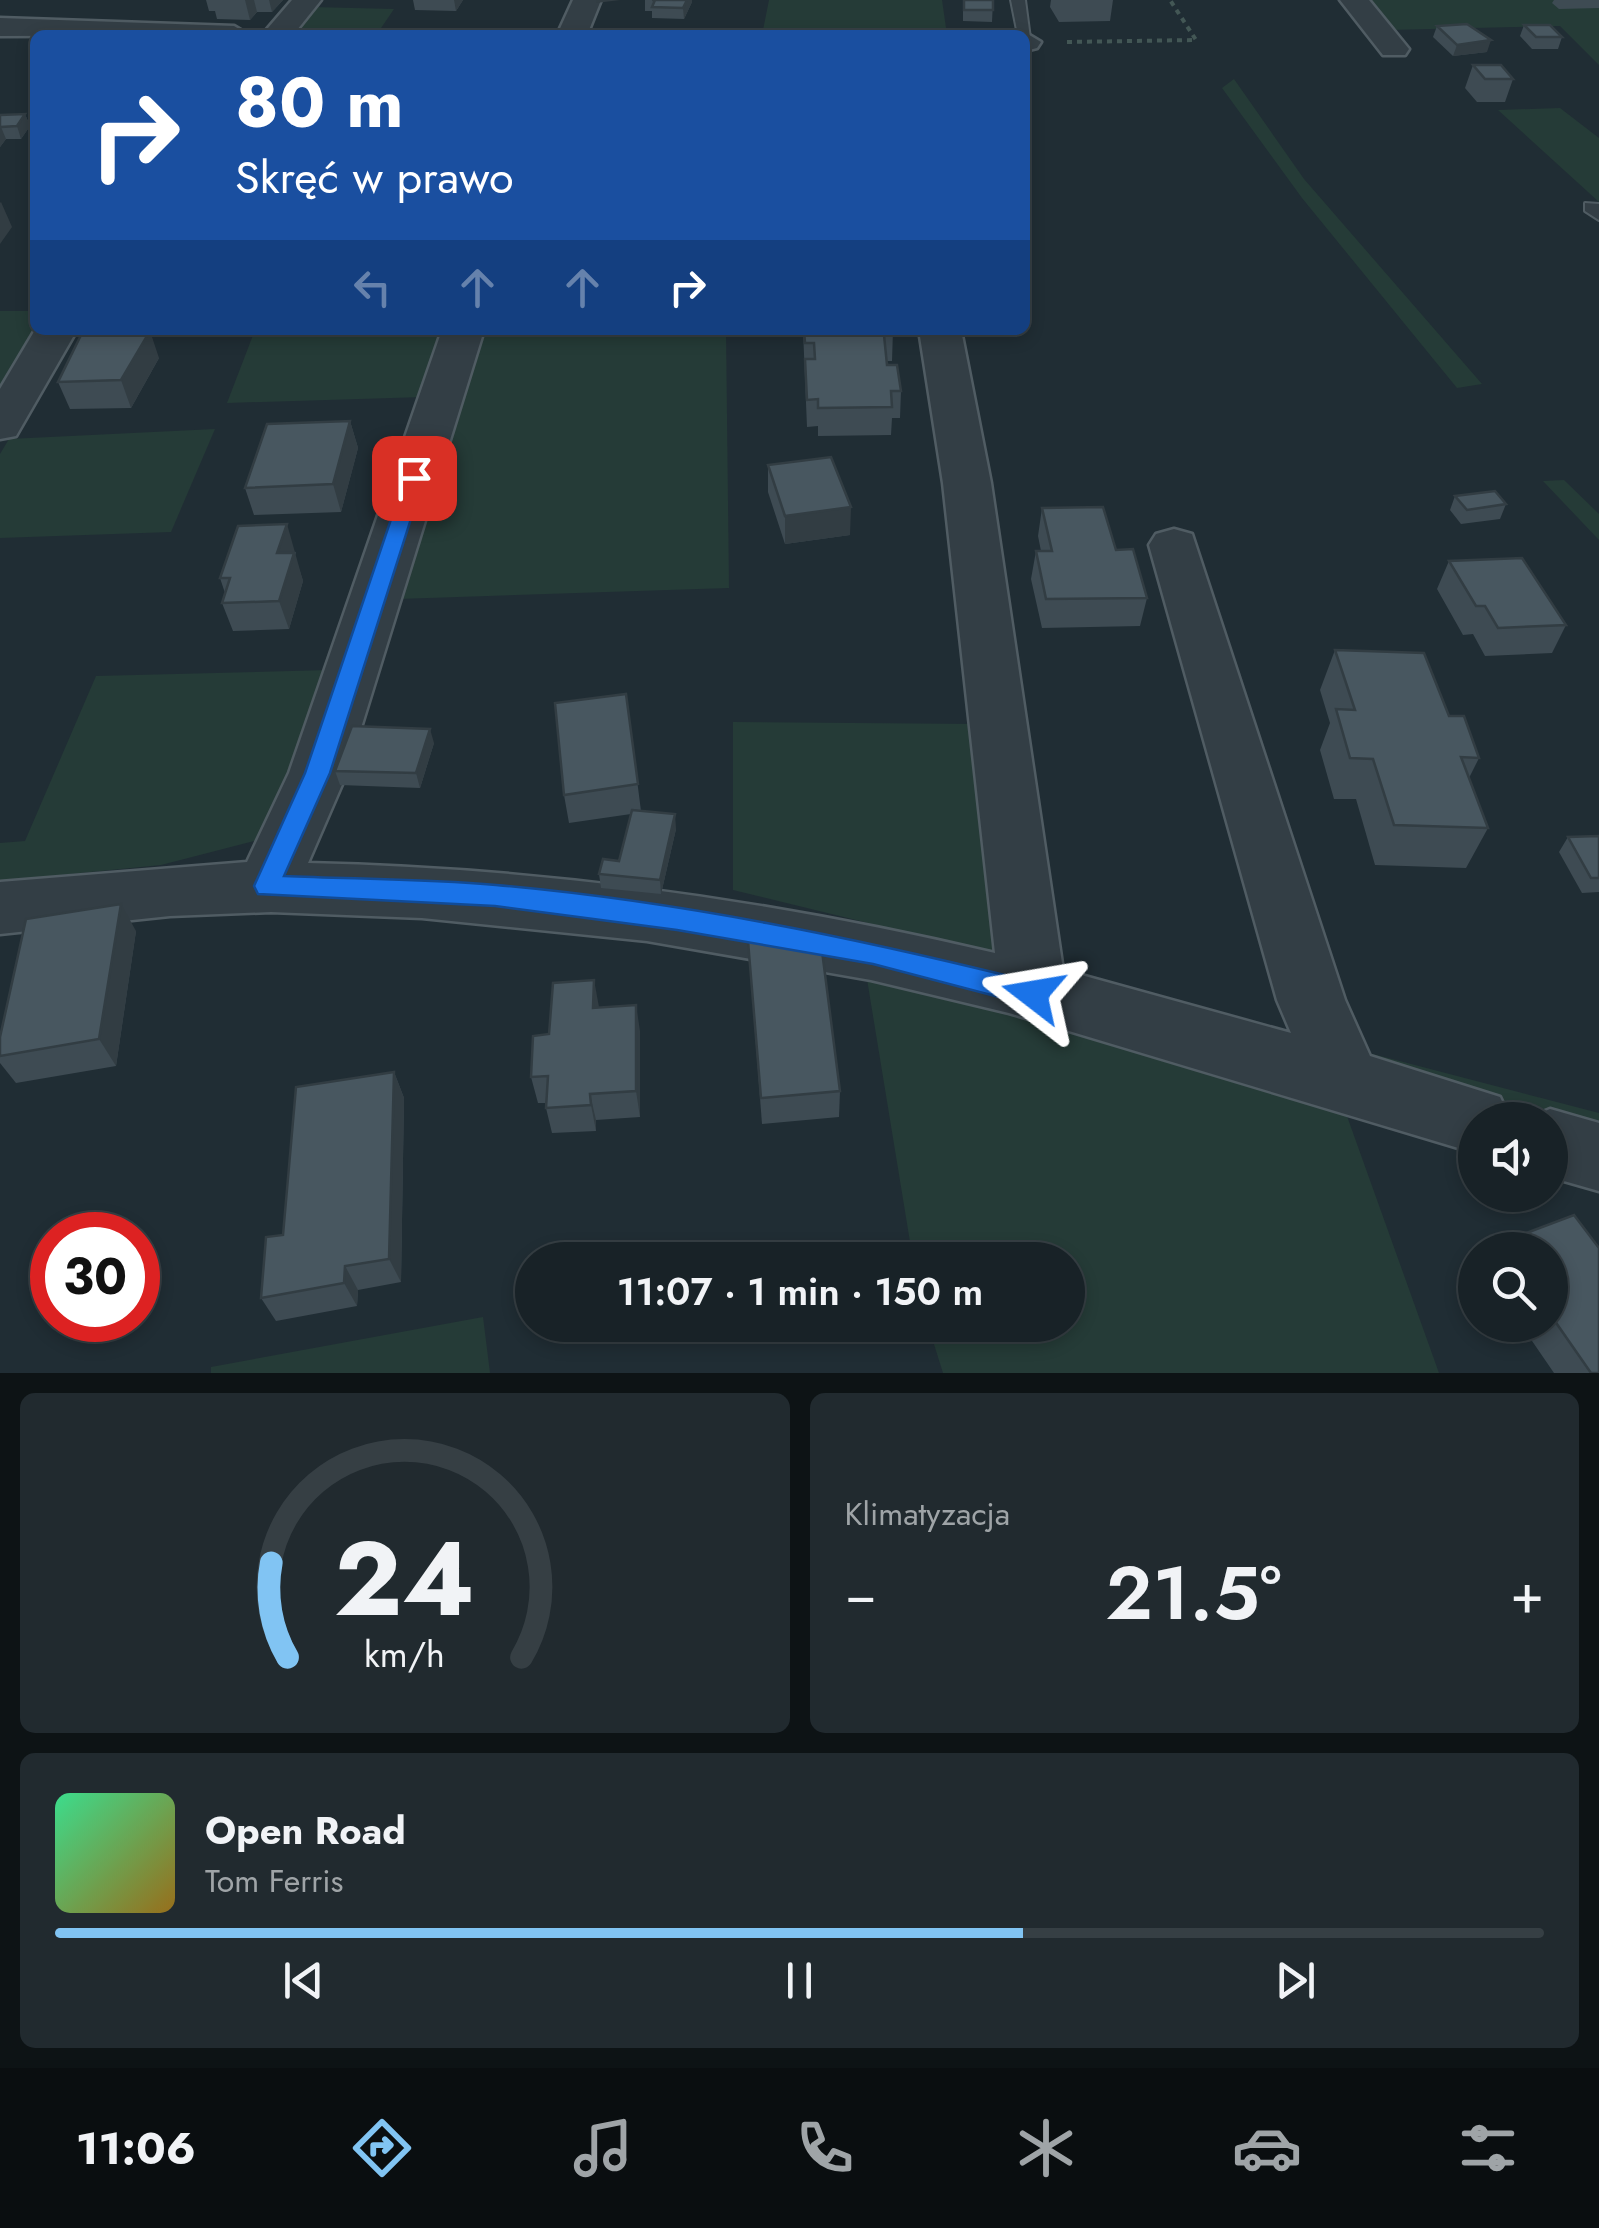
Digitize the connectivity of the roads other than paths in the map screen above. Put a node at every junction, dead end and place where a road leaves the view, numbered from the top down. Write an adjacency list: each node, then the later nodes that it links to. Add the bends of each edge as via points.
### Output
1 (307, 0): 7 (street)
2 (588, 0): 8 (street)
3 (1018, 0): 9 (lane)
4 (1354, 0): 10 (street)
5 (0, 27): 6 (street)
6 (88, 30)
7 (281, 30)
8 (574, 30)
9 (1023, 30)
10 (1394, 50)
11 (53, 335): 14 (street)
12 (460, 335): 16 (street, via 318,773)
13 (941, 335): 18 (street, via 967,483)
14 (0, 426)
15 (1174, 544): 19 (street, via 1311,1000)
16 (267, 886): 17 (street); 18 (street, via 495,896 677,919 873,953)
17 (0, 908)
18 (1033, 994): 19 (street)
19 (1346, 1081): 20 (street)
20 (1458, 1115)
21 (1568, 1149): 22 (street)
22 (1599, 1158)

